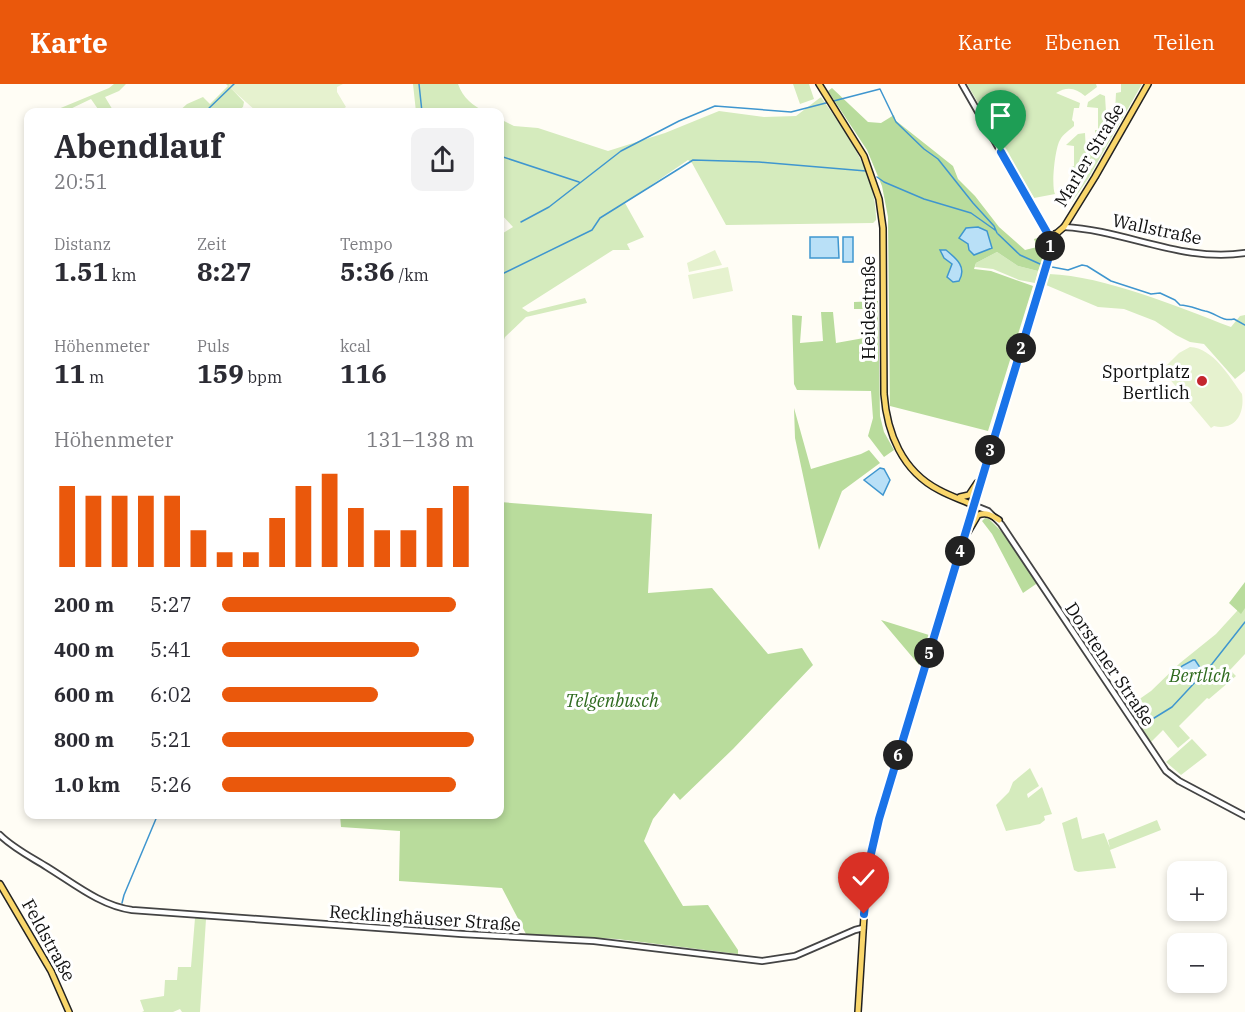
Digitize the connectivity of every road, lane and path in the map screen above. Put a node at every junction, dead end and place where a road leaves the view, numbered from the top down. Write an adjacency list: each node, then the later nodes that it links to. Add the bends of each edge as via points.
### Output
1 (819, 84): 8 (main road, Heidestraße, via 866,162 880,208 888,426 905,461)
2 (962, 84): 5 (street)
3 (1148, 84): 4 (main road, Marler Straße)
4 (1064, 227): 5 (main road, Marler Straße); 6 (street, Wallstraße, via 1100,231 1190,252)
5 (1049, 236): 7 (main road, via 1047,266)
6 (1245, 253)
7 (985, 466): 8 (main road, via 969,495); 9 (main road)
8 (941, 491): 9 (main road, Heidestraße)
9 (974, 505): 10 (street, Dorstener Straße); 11 (main road)
10 (999, 520): 11 (main road, via 990,514 978,515); 12 (street, Dorstener Straße, via 1166,771)
11 (963, 541): 15 (main road, via 876,828)
12 (1245, 816)
13 (0, 835): 15 (street, Recklinghäuser Straße, via 121,909 613,943 762,961 795,956)
14 (0, 884): 16 (main road, Feldstraße, via 51,971)
15 (863, 928): 17 (main road)
16 (69, 1012)
17 (858, 1012)

